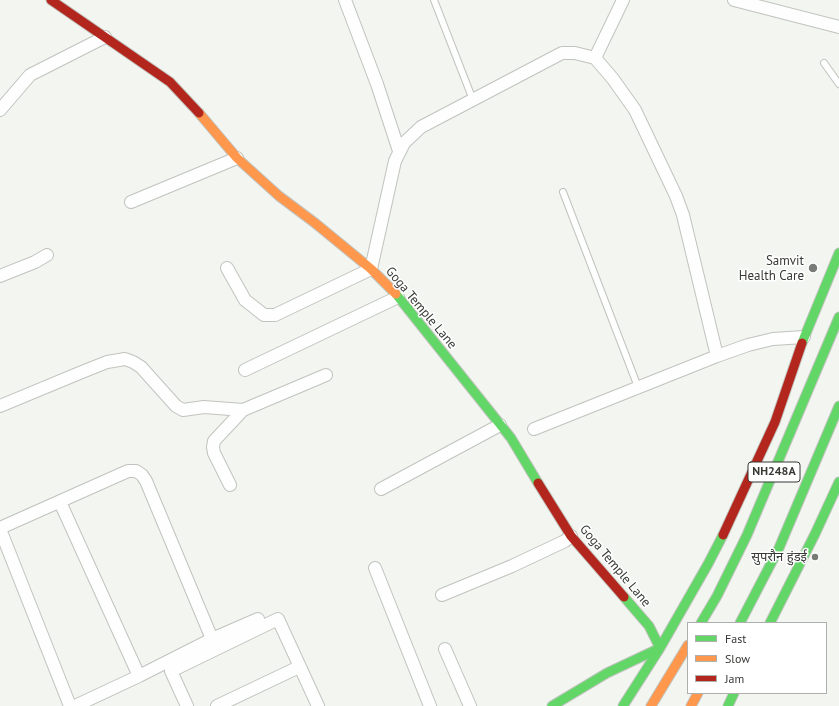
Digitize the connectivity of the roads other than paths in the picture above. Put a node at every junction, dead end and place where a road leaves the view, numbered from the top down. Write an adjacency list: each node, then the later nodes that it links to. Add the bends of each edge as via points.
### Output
1 (51, 0): 7 (main road, Goga Temple Lane)
2 (345, 0): 13 (street)
3 (434, 0): 11 (lane)
4 (623, 0): 8 (street)
5 (734, 0): 6 (street)
6 (839, 27)
7 (105, 37): 12 (street, via 30,75); 14 (main road, Goga Temple Lane, via 170,82)
8 (595, 58): 11 (street, via 562,53); 25 (street, via 634,110 676,196)
9 (824, 62): 10 (lane)
10 (839, 84)
11 (473, 100): 13 (street, via 421,127)
12 (0, 110)
13 (399, 151): 20 (street)
14 (237, 158): 16 (street); 20 (main road, Goga Temple Lane, via 279,196)
15 (563, 192): 28 (lane)
16 (131, 202)
17 (839, 253): 24 (main road)
18 (48, 255): 21 (street)
19 (227, 268): 20 (street, via 246,300 264,315 275,315)
20 (371, 269): 22 (main road, Goga Temple Lane)
21 (0, 276)
22 (398, 297): 26 (street); 32 (main road, Goga Temple Lane)
23 (839, 317): 43 (main road, NH248A, via 746,535)
24 (804, 336): 25 (street, via 773,339); 48 (main road, via 775,422 734,514)
25 (717, 356): 28 (street)
26 (245, 370)
27 (326, 375): 31 (street)
28 (638, 387): 33 (street)
29 (0, 406): 31 (street, via 107,362 125,359 141,367 176,406 183,410)
30 (839, 406): 44 (main road, NH248A, via 779,548)
31 (243, 410): 35 (street, via 214,441 214,453)
32 (500, 425): 36 (street); 39 (main road, Goga Temple Lane, via 511,438)
33 (534, 429)
34 (839, 482): 45 (main road)
35 (230, 485)
36 (381, 489)
37 (60, 502): 38 (street); 46 (street, via 128,471 136,471 142,475); 51 (street)
38 (0, 528): 54 (street)
39 (572, 536): 41 (street, via 565,542); 48 (main road, Goga Temple Lane, via 649,626)
40 (375, 568): 59 (street)
41 (442, 595)
42 (258, 619): 46 (street)
43 (702, 622)
44 (741, 622)
45 (770, 622)
46 (212, 639): 51 (street)
47 (687, 647): 63 (main road)
48 (660, 648): 61 (main road, via 607,673); 62 (main road)
49 (445, 649): 60 (street)
50 (299, 666): 56 (street, via 278,619 171,671); 57 (street); 58 (street)
51 (139, 676): 55 (street)
52 (697, 694): 64 (main road)
53 (734, 694): 65 (main road)
54 (70, 706)
55 (75, 706)
56 (187, 706)
57 (217, 706)
58 (318, 706)
59 (430, 706)
60 (470, 706)
61 (552, 706)
62 (623, 706)
63 (651, 706)
64 (691, 706)
65 (728, 706)

